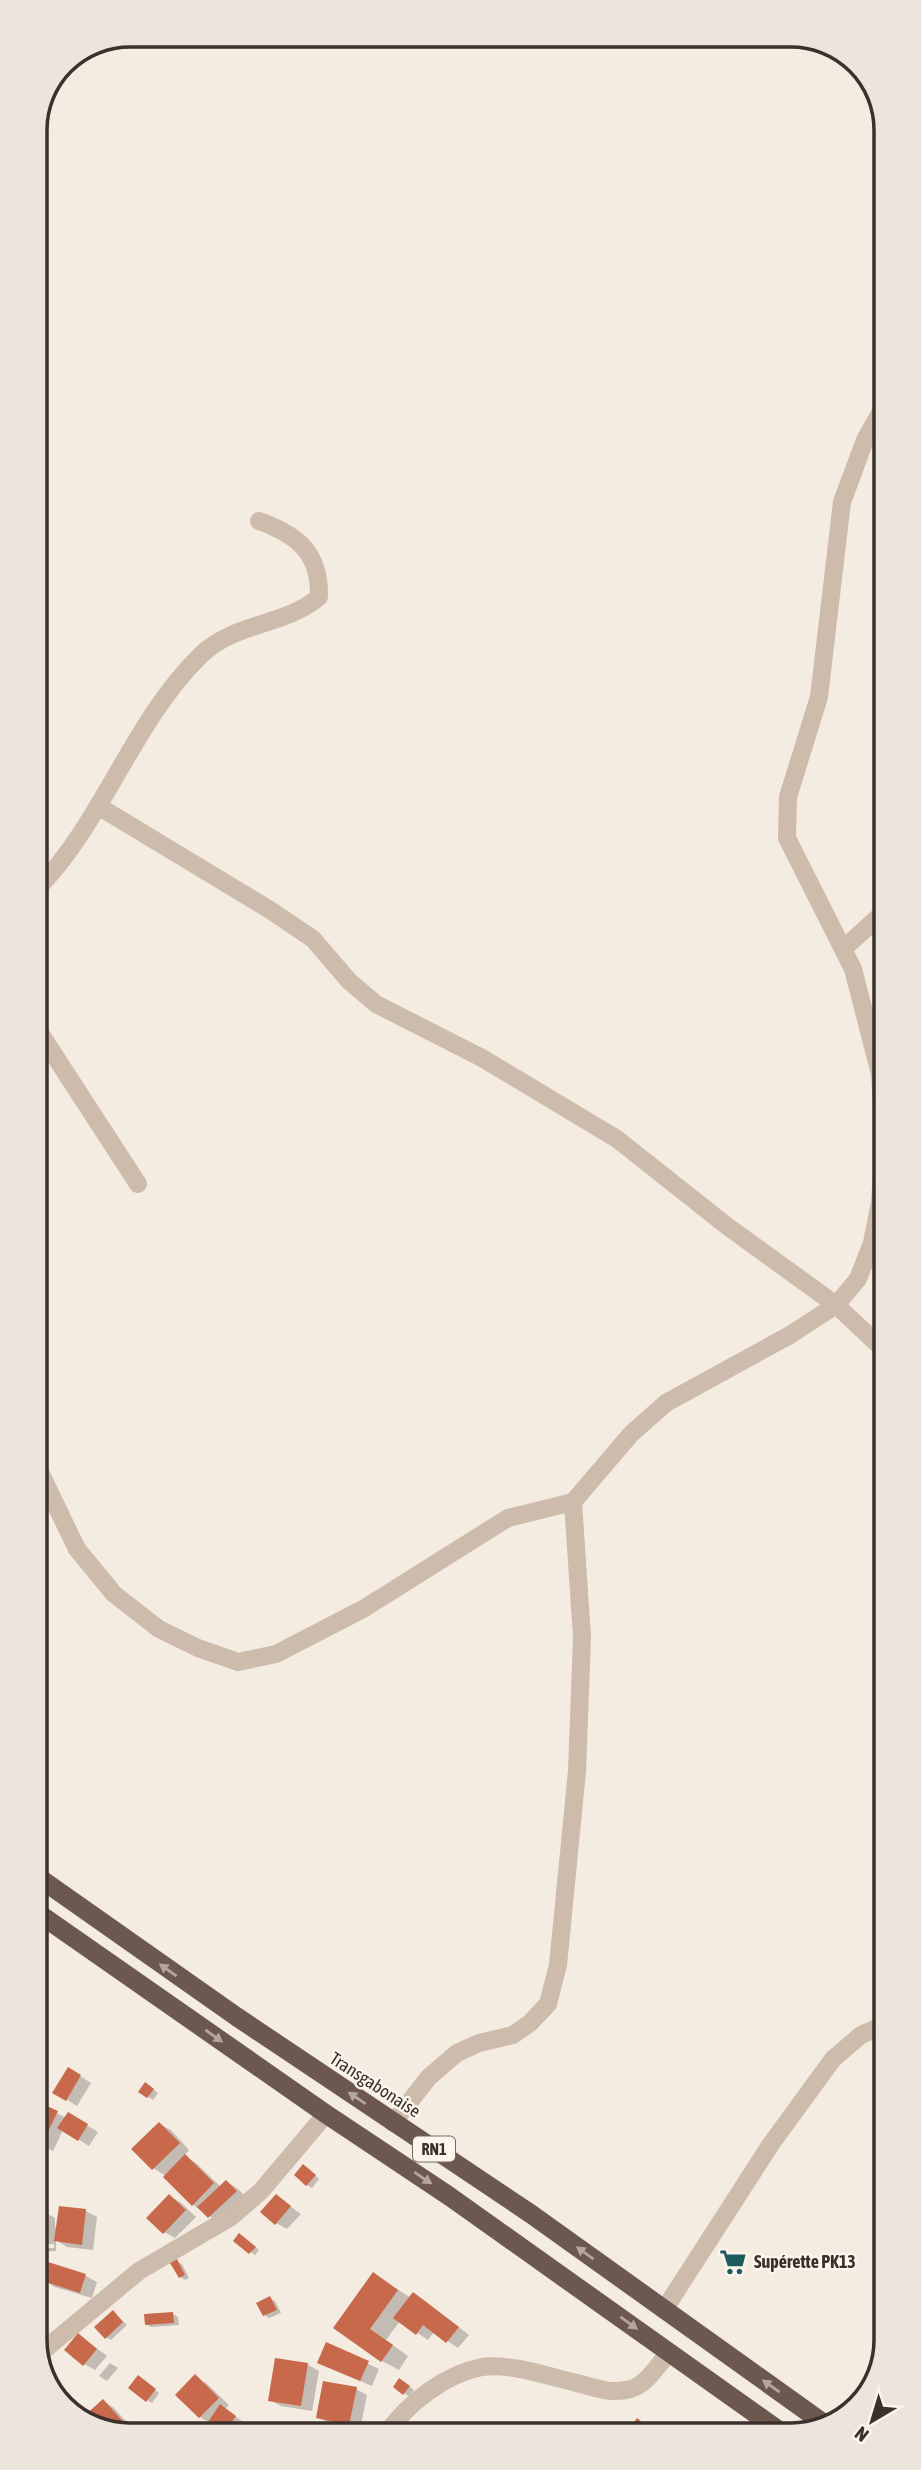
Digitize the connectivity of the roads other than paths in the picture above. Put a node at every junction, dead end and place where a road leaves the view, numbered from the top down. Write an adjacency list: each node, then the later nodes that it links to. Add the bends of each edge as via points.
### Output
1 (874, 423): 6 (street, via 842,502 819,697 788,797 787,838)
2 (259, 521): 3 (street, via 284,530 314,561 319,597 306,608 224,636 202,653 160,705)
3 (98, 806): 4 (street); 11 (street, via 313,939 376,1004 482,1058 617,1139)
4 (47, 877)
5 (874, 921): 6 (street)
6 (843, 949): 8 (street, via 853,969)
7 (47, 1044): 9 (street)
8 (874, 1050)
9 (138, 1184)
10 (874, 1233): 11 (street, via 858,1279)
11 (836, 1306): 12 (street); 14 (street, via 666,1403 631,1434)
12 (874, 1342)
13 (47, 1487): 14 (street, via 77,1549 114,1594 159,1629 238,1662 276,1654 363,1609 508,1518)
14 (573, 1502): 19 (street, via 582,1637 577,1771 558,1965 548,2004 513,2035 457,2053 429,2077)
15 (47, 1883): 19 (highway, Transgabonaise / RN1, one-way to 15)
16 (47, 1919): 18 (highway, RN1, one-way to 18)
17 (874, 2029): 20 (street, via 833,2059 771,2144)
18 (326, 2114): 21 (street, via 261,2191 231,2217 139,2272); 22 (highway, RN1, one-way to 22)
19 (393, 2123): 20 (highway, Transgabonaise / RN1, one-way to 19, via 531,2214)
20 (664, 2311): 23 (highway, Transgabonaise / RN1, one-way to 20)
21 (48, 2347)
22 (669, 2352): 24 (street, via 634,2388 606,2393 518,2369 484,2367 445,2380); 25 (highway, RN1)
23 (816, 2418)
24 (396, 2423)
25 (768, 2423)

